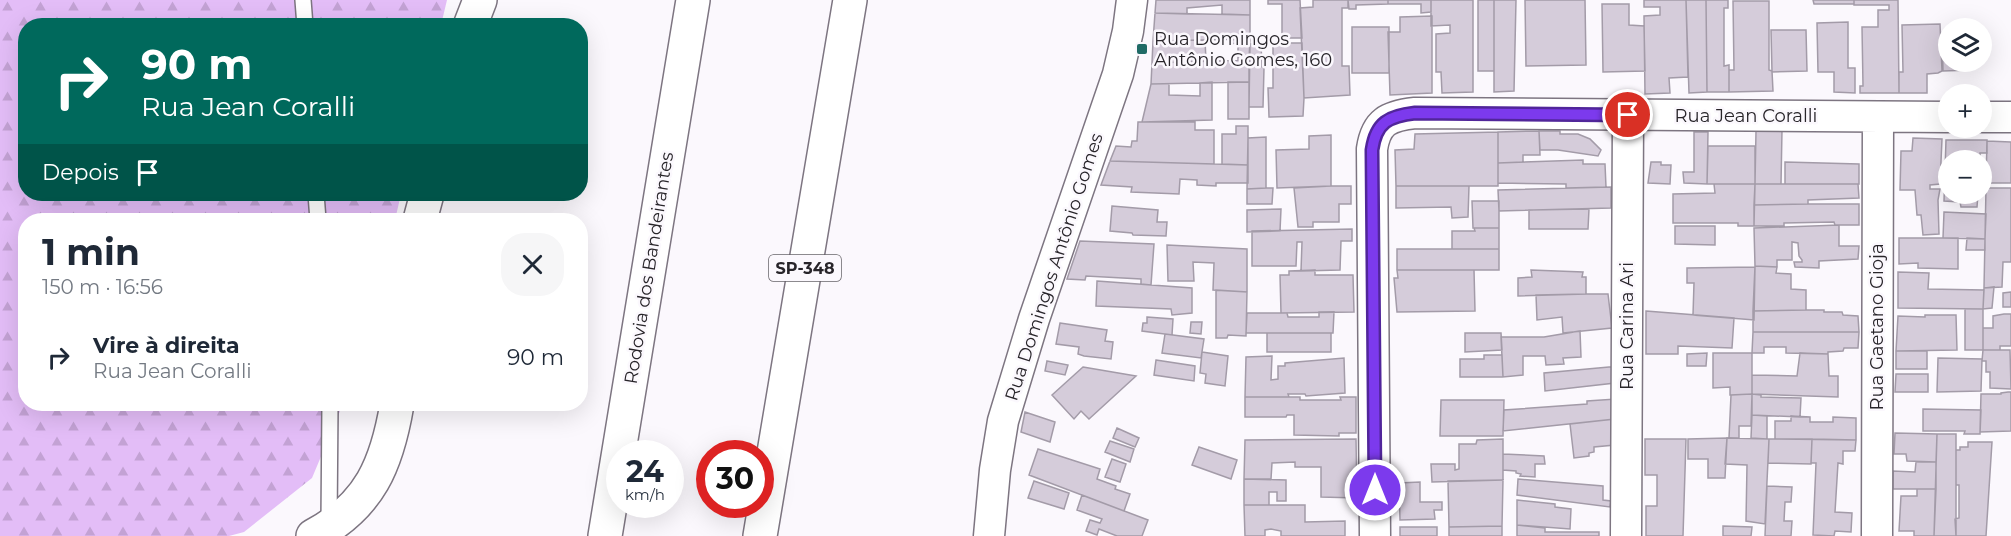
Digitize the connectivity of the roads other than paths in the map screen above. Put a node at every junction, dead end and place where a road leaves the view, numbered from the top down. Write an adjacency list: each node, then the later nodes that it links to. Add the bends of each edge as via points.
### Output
1 (303, 0): 6 (lane)
2 (480, 0): 7 (main road)
3 (693, 0): 16 (main road, Rodovia dos Bandeirantes)
4 (850, 0): 17 (main road, SP-348)
5 (1132, 0): 18 (street, Rua Domingos Antônio Gomes, via 1118,74 1003,421)
6 (304, 18)
7 (473, 18)
8 (1628, 115): 9 (street, Rua Jean Coralli); 19 (street, Rua Jean Coralli, via 1415,113 1394,116 1378,127 1372,150); 20 (street, Rua Carina Ari)
9 (1878, 117): 10 (street, Rua Jean Coralli); 21 (street, Rua Gaetano Gioja)
10 (1938, 117)
11 (1992, 117): 12 (street)
12 (2011, 117)
13 (330, 411): 15 (lane)
14 (396, 411): 15 (main road, via 382,464 364,498)
15 (321, 532)
16 (605, 536)
17 (760, 536)
18 (988, 536)
19 (1375, 536)
20 (1626, 536)
21 (1877, 536)

